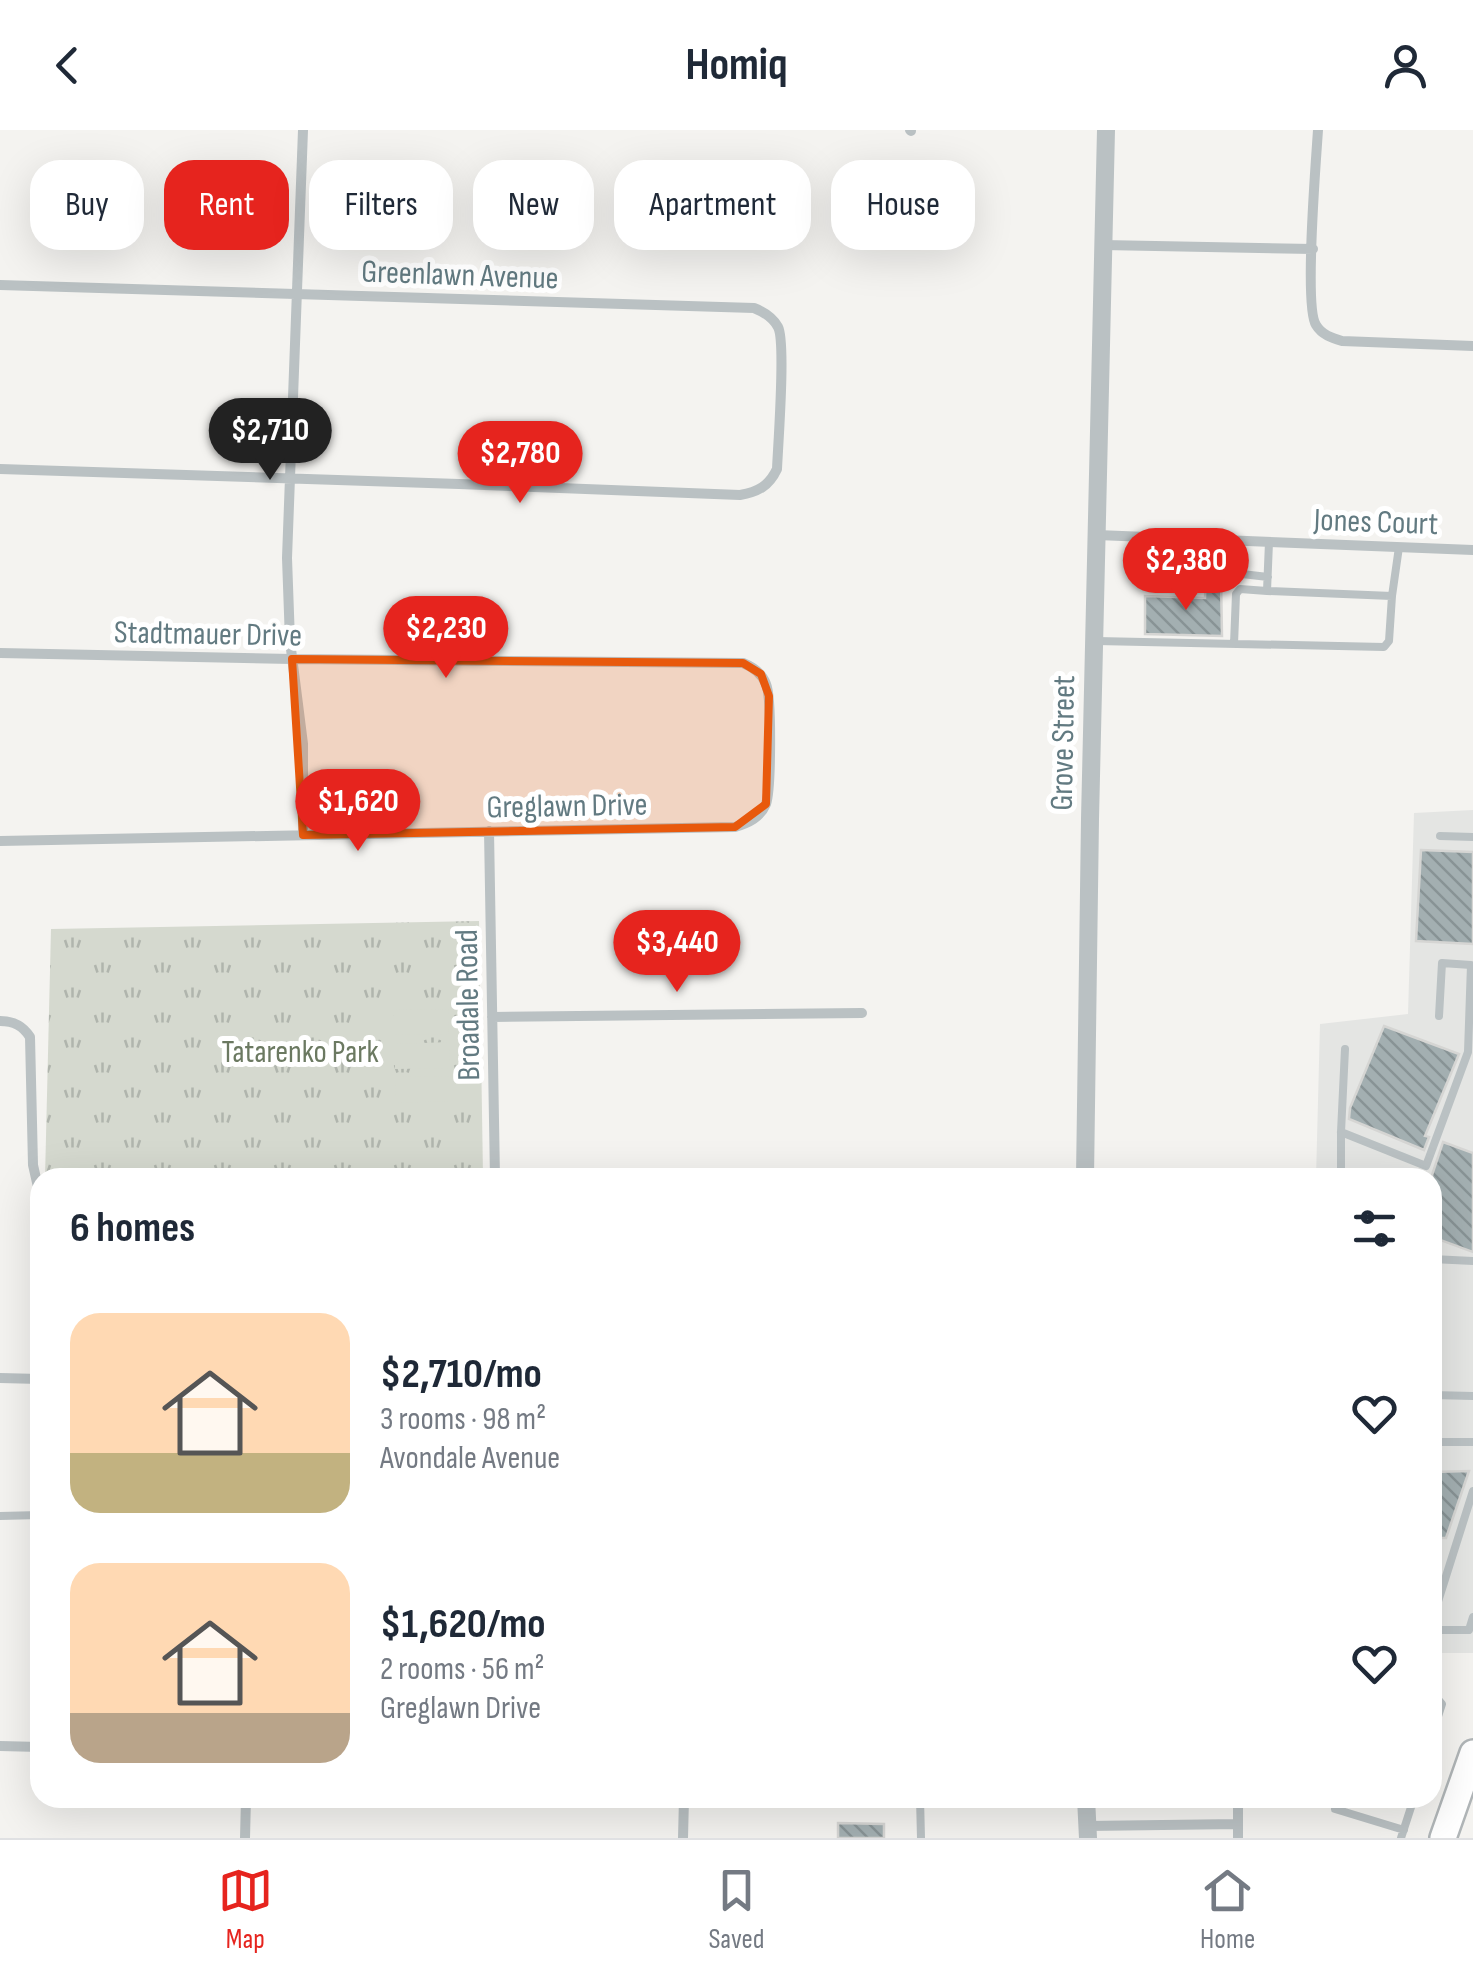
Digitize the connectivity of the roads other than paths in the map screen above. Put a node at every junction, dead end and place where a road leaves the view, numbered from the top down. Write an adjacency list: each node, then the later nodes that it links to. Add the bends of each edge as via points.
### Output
1 (303, 130): 7 (street)
2 (1106, 130): 4 (street, Grove Street)
3 (1318, 130): 5 (street)
4 (1103, 245): 5 (street); 11 (street, Grove Street)
5 (1312, 249): 8 (street, via 1319,330 1366,342)
6 (0, 285): 7 (street, Greenlawn Avenue)
7 (297, 294): 10 (street); 10 (street, Greenlawn Avenue, via 754,308 781,335 777,469 769,483 740,496)
8 (1473, 346)
9 (0, 469): 10 (street)
10 (290, 479): 24 (street)
11 (1098, 535): 12 (street, Jones Court); 21 (street, Grove Street)
12 (1143, 537): 13 (street, Jones Court); 17 (lane, via 1161,564)
13 (1269, 542): 14 (street, Jones Court); 18 (lane)
14 (1398, 547): 15 (street, Jones Court); 20 (lane)
15 (1473, 550)
16 (1216, 571): 18 (lane)
17 (1199, 572)
18 (1268, 577): 19 (lane)
19 (1267, 591): 20 (lane); 22 (lane, via 1236,594)
20 (1392, 596): 22 (lane, via 1384,646)
21 (1095, 641): 22 (lane); 41 (street, Grove Street)
22 (1234, 644)
23 (0, 653): 24 (street, Stadtmauer Drive)
24 (292, 660): 25 (street, Stadtmauer Drive, via 743,663 767,685 768,795 754,819); 27 (street, via 303,744)
25 (716, 827): 26 (street, Greglawn Drive)
26 (489, 832): 27 (street, Greglawn Drive); 33 (street, Broadale Road)
27 (303, 836): 30 (street, Greglawn Drive)
28 (1440, 836): 29 (lane)
29 (1473, 837)
30 (0, 841)
31 (862, 1013): 33 (street)
32 (1439, 1016): 36 (lane, via 1442,963 1470,965)
33 (492, 1017): 40 (street, Broadale Road)
34 (0, 1021): 39 (street, via 16,1024 30,1038)
35 (1345, 1049): 37 (lane)
36 (1470, 1050): 38 (lane)
37 (1340, 1132): 38 (lane); 42 (lane)
38 (1426, 1166)
39 (33, 1168)
40 (496, 1168)
41 (1086, 1168)
42 (1341, 1168)
43 (1442, 1259): 44 (lane)
44 (1473, 1261)
45 (0, 1378): 46 (street)
46 (30, 1379)
47 (1442, 1395): 48 (lane)
48 (1473, 1396)
49 (1442, 1442): 50 (lane)
50 (1473, 1442)
51 (1473, 1491): 54 (lane)
52 (30, 1515): 53 (lane)
53 (0, 1516)
54 (1442, 1589)
55 (1473, 1617): 56 (lane, via 1468,1630)
56 (1442, 1630)
57 (0, 1746): 58 (street)
58 (30, 1747)
59 (1473, 1753): 74 (highway)
60 (246, 1808): 70 (street)
61 (684, 1808): 71 (street)
62 (920, 1808): 72 (lane)
63 (1238, 1808): 66 (street)
64 (1411, 1808): 69 (lane)
65 (1335, 1809): 69 (lane)
66 (1238, 1824): 68 (street); 73 (street)
67 (1087, 1832): 68 (street)
68 (1187, 1832)
69 (1403, 1834)
70 (245, 1838)
71 (683, 1838)
72 (921, 1838)
73 (1238, 1838)
74 (1443, 1838)

